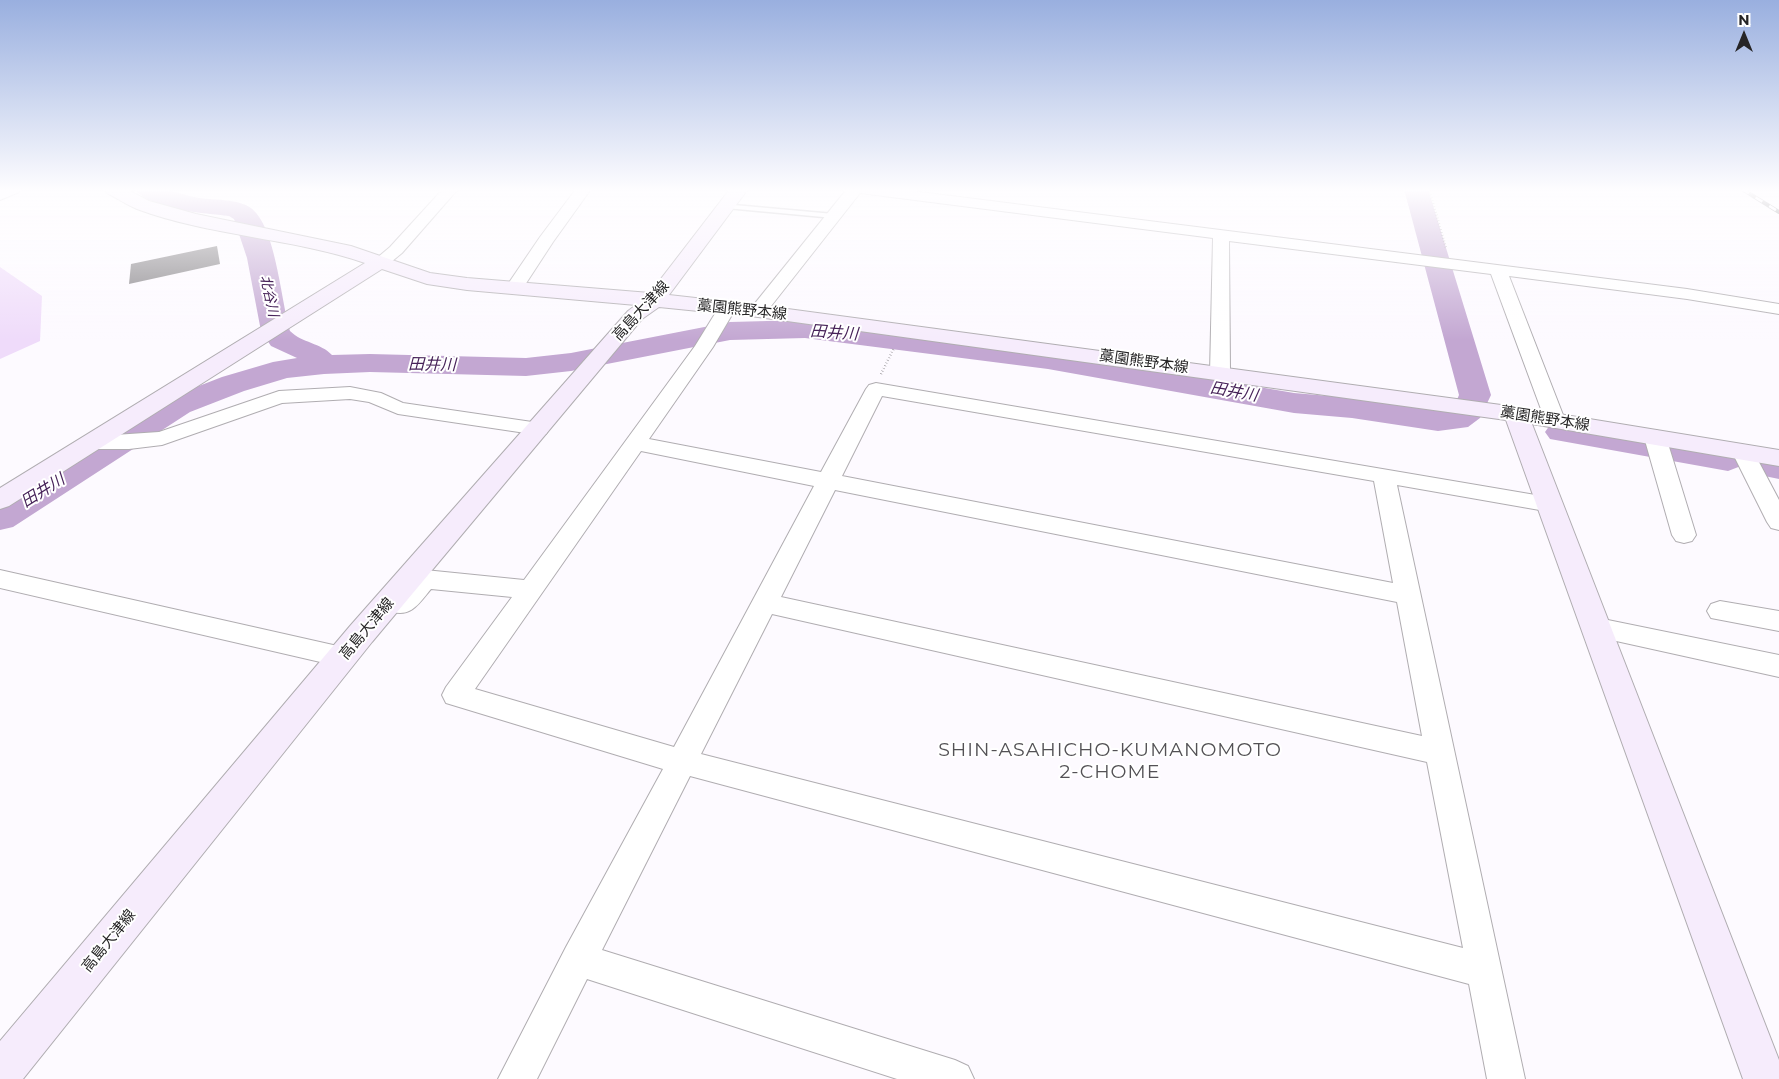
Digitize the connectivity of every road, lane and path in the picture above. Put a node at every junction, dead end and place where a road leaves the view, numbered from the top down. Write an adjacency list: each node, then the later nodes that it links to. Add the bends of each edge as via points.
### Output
1 (292, 239): 9 (main road, 藁園熊野本線, via 344,250)
2 (405, 239): 9 (street)
3 (546, 239): 12 (street)
4 (701, 239): 13 (main road, 高島大津線)
5 (815, 239): 16 (street)
6 (1220, 239): 18 (street)
7 (1247, 239): 10 (street)
8 (1444, 239): 10 (path)
9 (379, 263): 12 (main road, 藁園熊野本線, via 427,278); 23 (main road)
10 (1453, 265): 11 (street)
11 (1498, 270): 15 (street); 21 (street)
12 (515, 287): 13 (main road, 藁園熊野本線)
13 (655, 300): 14 (main road, 藁園熊野本線); 22 (main road, 高島大津線, via 635,315)
14 (727, 308): 16 (main road, 藁園熊野本線); 24 (street)
15 (1779, 309)
16 (758, 310): 18 (main road, 藁園熊野本線)
17 (894, 348): 19 (path)
18 (1220, 373): 20 (main road, 藁園熊野本線)
19 (876, 389): 28 (street); 29 (street)
20 (1504, 412): 21 (main road, 藁園熊野本線); 31 (main road)
21 (1555, 420): 25 (main road, 藁園熊野本線)
22 (539, 429): 23 (street, via 398,408 374,397 295,395 279,397 162,438); 41 (main road, 高島大津線)
23 (99, 442): 30 (main road)
24 (635, 444): 29 (street); 35 (street)
25 (1657, 445): 26 (main road, 藁園熊野本線); 33 (street)
26 (1742, 452): 27 (main road, 藁園熊野本線); 32 (street)
27 (1779, 458)
28 (1384, 476): 31 (street); 36 (street)
29 (828, 480): 36 (street); 37 (street)
30 (0, 500)
31 (1550, 504): 40 (main road)
32 (1779, 522)
33 (1684, 535)
34 (0, 579): 41 (street)
35 (530, 590): 41 (street, via 425,579 386,622); 44 (street, via 456,696)
36 (1408, 595): 43 (street)
37 (764, 603): 43 (street); 44 (street)
38 (1720, 611): 39 (street)
39 (1779, 621)
40 (1598, 628): 42 (street); 51 (main road)
41 (352, 646): 47 (main road, 高島大津線)
42 (1779, 666)
43 (1438, 752): 46 (street)
44 (683, 762): 45 (street); 46 (street)
45 (578, 960): 48 (street); 49 (street)
46 (1484, 971): 50 (street)
47 (0, 1074)
48 (517, 1079)
49 (955, 1079)
50 (1506, 1079)
51 (1765, 1079)

